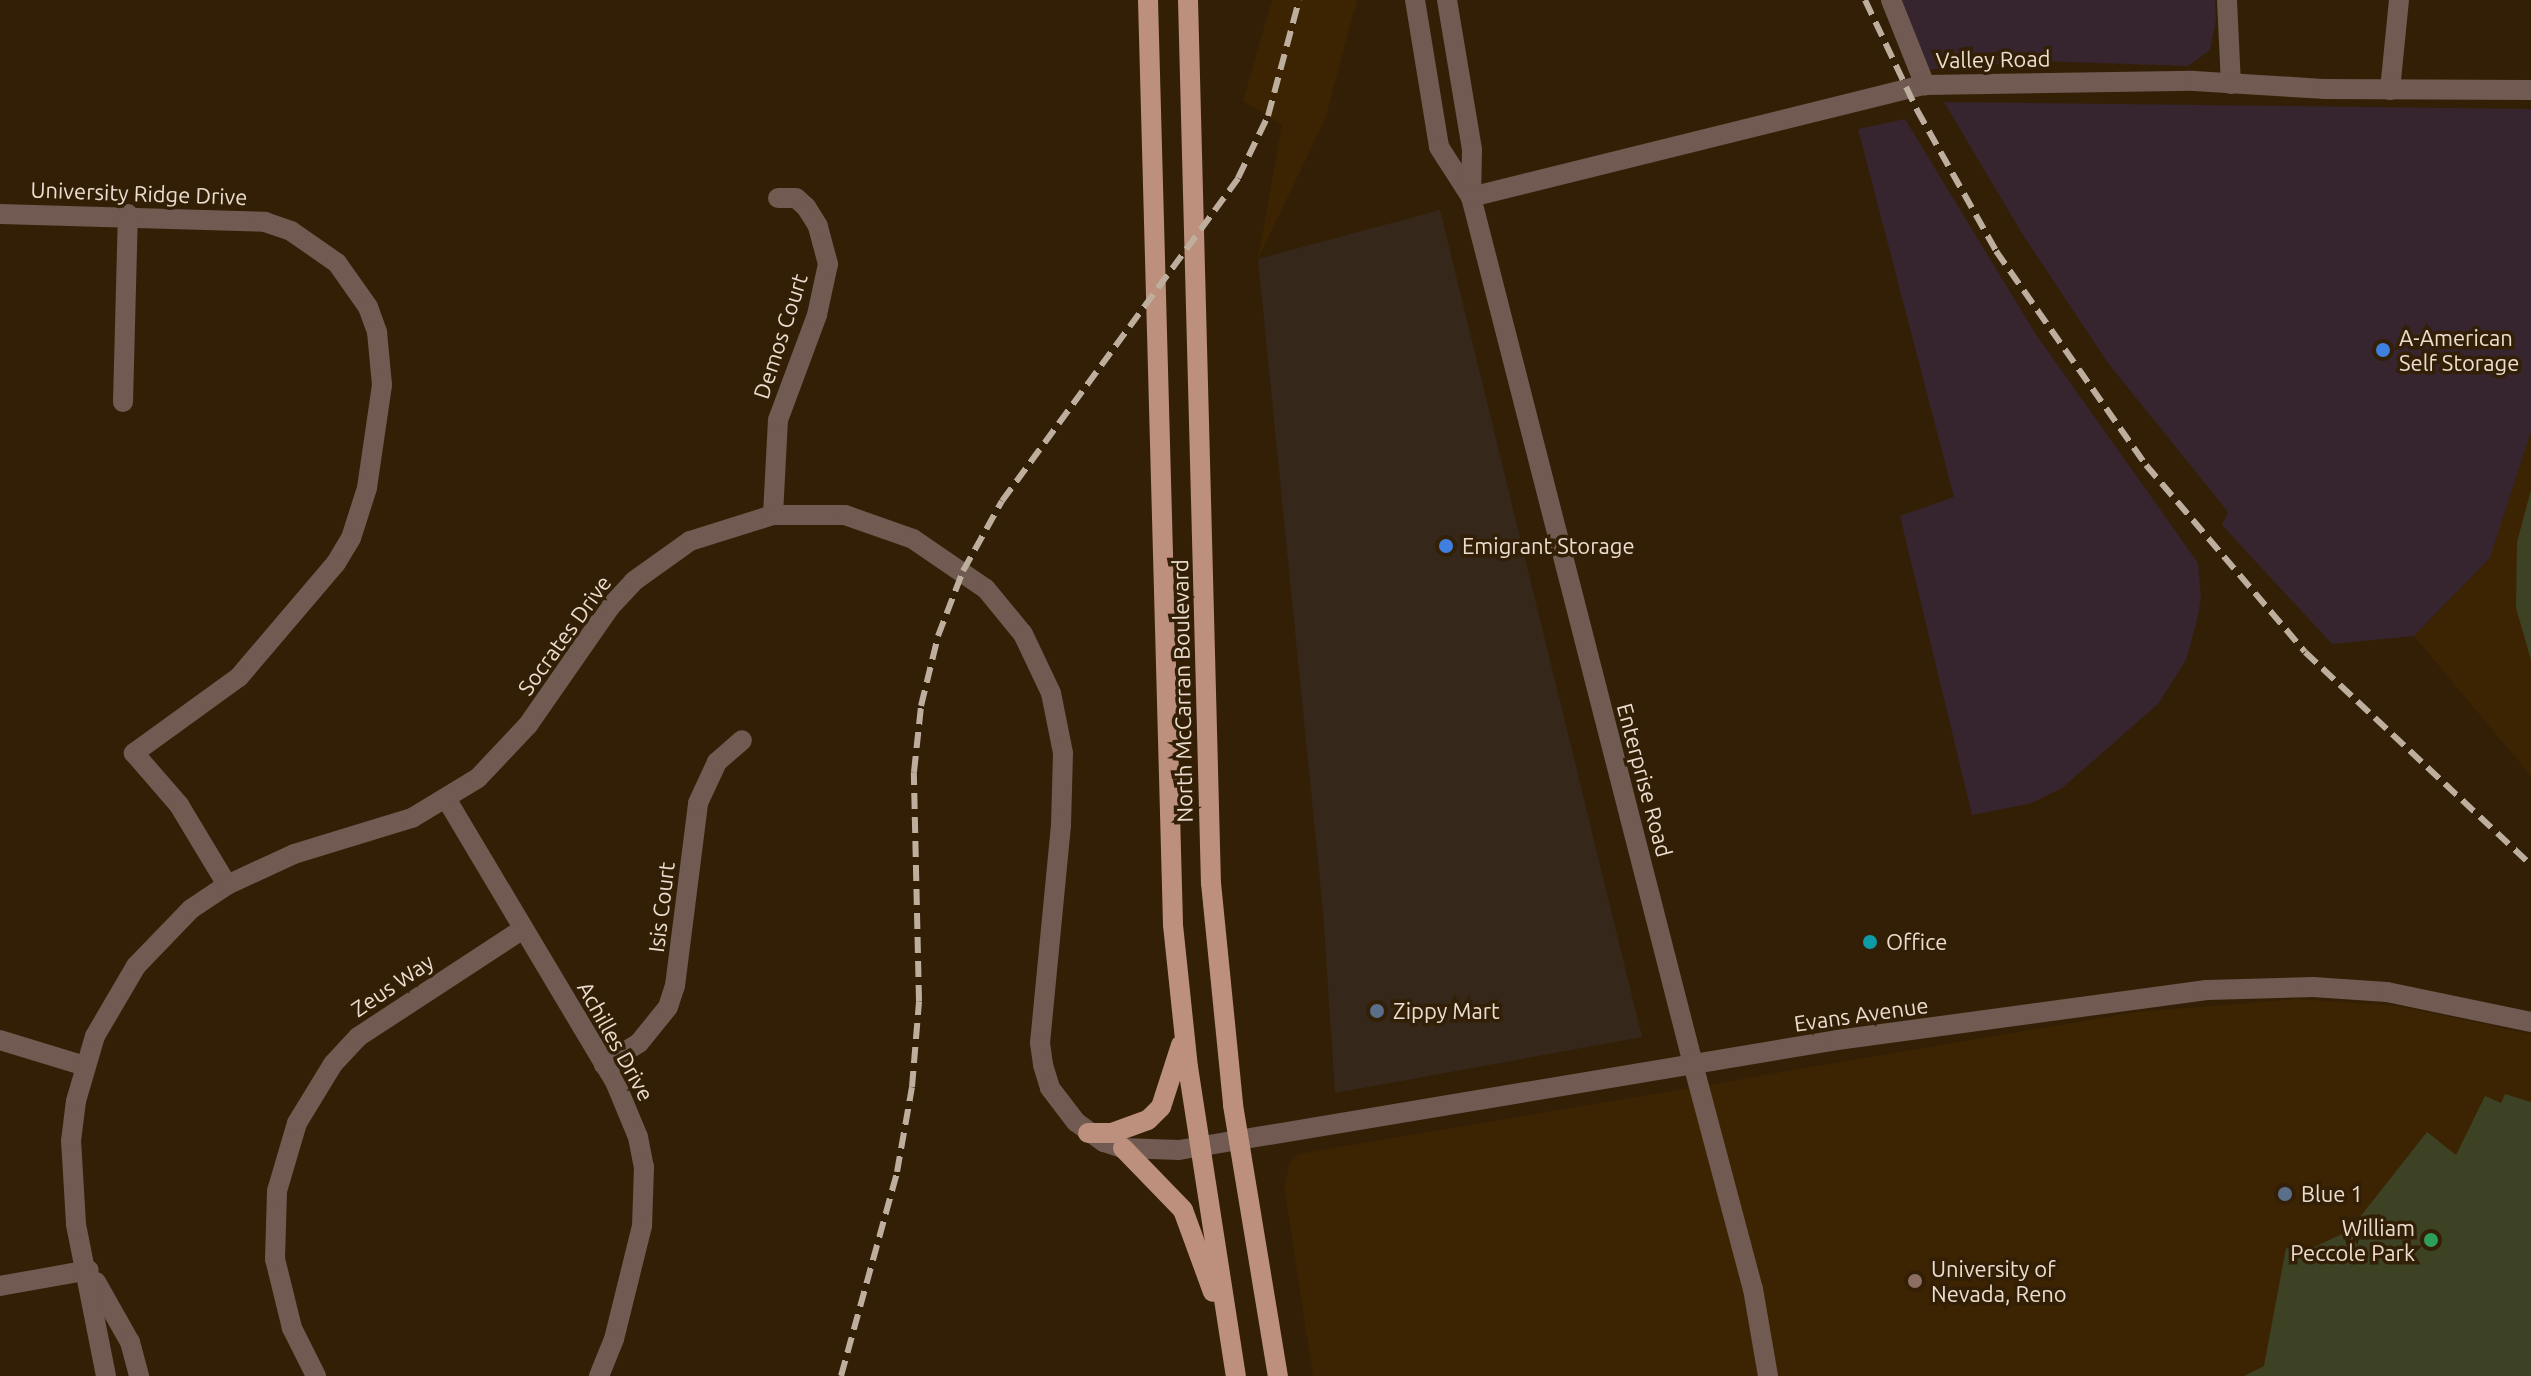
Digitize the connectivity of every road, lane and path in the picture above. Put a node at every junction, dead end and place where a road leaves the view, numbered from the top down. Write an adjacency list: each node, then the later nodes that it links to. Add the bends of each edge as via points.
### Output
1 (1148, 0): 23 (main road, North McCarran Boulevard, via 1169,845)
2 (1188, 0): 29 (main road, North McCarran Boulevard, via 1211,883)
3 (1415, 0): 12 (street, Enterprise Road, via 1439,147)
4 (1447, 0): 12 (street, Enterprise Road, via 1472,150)
5 (1891, 0): 9 (street)
6 (2227, 0): 8 (street)
7 (2399, 0): 10 (street)
8 (2231, 84): 9 (street, Valley Road); 10 (street, Valley Road)
9 (1925, 85): 12 (street, Valley Road)
10 (2390, 90): 11 (street, Valley Road)
11 (2531, 90)
12 (1471, 197): 25 (street, Enterprise Road)
13 (778, 198): 17 (street, Demos Court, via 796,198 806,207 818,226 828,264 817,315 778,420)
14 (0, 214): 15 (street, University Ridge Drive)
15 (128, 214): 16 (street); 20 (street, University Ridge Drive, via 238,217 278,226 316,245 337,263 368,307 380,345 382,385 361,511 336,563 239,677 134,753 179,805)
16 (123, 402)
17 (773, 515): 19 (street, Socrates Drive, via 690,541 634,581 504,754); 28 (street, Socrates Drive, via 845,515 913,539 986,589 1023,634 1038,663 1059,720 1064,788 1040,1043 1050,1088)
18 (742, 740): 26 (street, Isis Court, via 717,762 698,803 668,1007 639,1043)
19 (447, 800): 20 (street, Socrates Drive, via 412,818 294,854); 21 (street, Achilles Drive)
20 (227, 885): 27 (street, Socrates Drive, via 191,909 136,966 114,999)
21 (523, 929): 26 (street, Achilles Drive); 37 (street, Zeus Way, via 358,1037 333,1064 297,1123 277,1191 275,1259 292,1328)
22 (2531, 1022): 25 (street, Evans Avenue, via 2387,992 2244,988)
23 (1184, 1033): 28 (main road, via 1161,1107 1148,1120 1112,1133); 30 (main road, North McCarran Boulevard)
24 (0, 1040): 27 (street)
25 (1693, 1064): 29 (street, Evans Avenue); 41 (street, Enterprise Road, via 1754,1295)
26 (604, 1065): 38 (street, Achilles Drive, via 638,1137 645,1196 618,1325)
27 (85, 1066): 32 (street, Socrates Drive, via 71,1141 71,1185)
28 (1088, 1133): 31 (street, Socrates Drive)
29 (1238, 1140): 30 (street, Evans Avenue); 40 (main road, North McCarran Boulevard)
30 (1200, 1146): 31 (street, Socrates Drive, via 1162,1152); 34 (main road, North McCarran Boulevard)
31 (1123, 1148): 34 (main road, via 1183,1210)
32 (89, 1270): 33 (street); 35 (street, Socrates Drive); 36 (street, Socrates Drive, via 130,1342)
33 (0, 1286)
34 (1231, 1341): 39 (main road, North McCarran Boulevard)
35 (106, 1376)
36 (139, 1376)
37 (316, 1376)
38 (599, 1376)
39 (1236, 1376)
40 (1278, 1376)
41 (1768, 1376)

